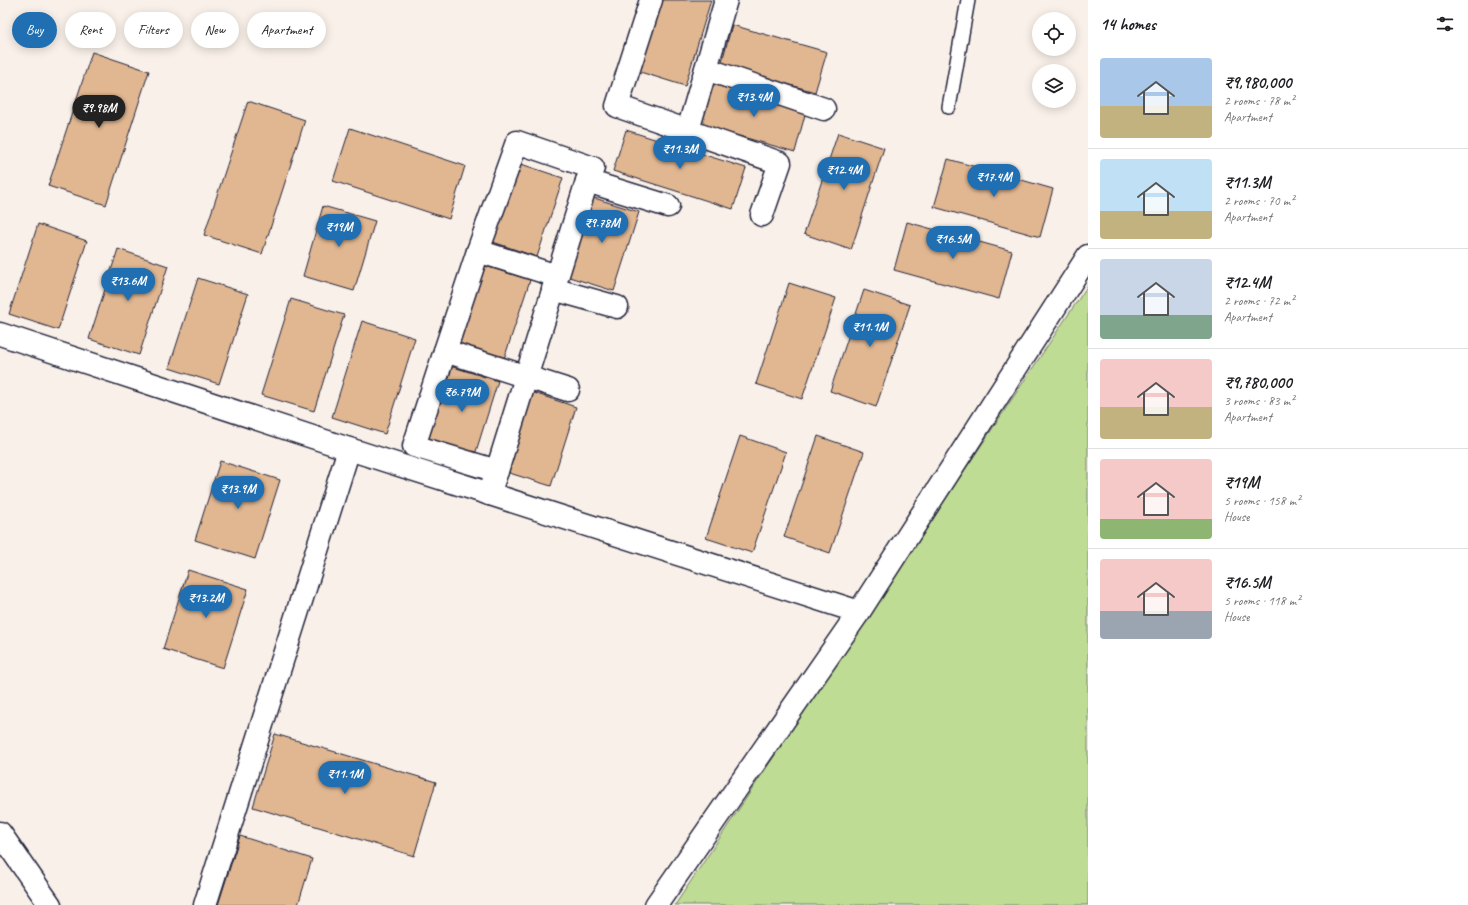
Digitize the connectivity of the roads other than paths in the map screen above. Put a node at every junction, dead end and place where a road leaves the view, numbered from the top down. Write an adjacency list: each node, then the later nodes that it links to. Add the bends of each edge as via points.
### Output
1 (651, 0): 7 (street, via 617,106)
2 (726, 0): 4 (street)
3 (968, 0): 5 (lane)
4 (706, 69): 6 (street); 7 (street)
5 (949, 107)
6 (824, 109)
7 (688, 130): 10 (street, via 780,163)
8 (587, 181): 9 (street); 11 (street, via 593,168 517,142); 13 (street)
9 (668, 206)
10 (762, 215)
11 (478, 251): 13 (street); 16 (street)
12 (1088, 256): 22 (street)
13 (555, 282): 14 (street); 17 (street)
14 (617, 307)
15 (0, 334): 19 (street)
16 (445, 351): 17 (street); 20 (street, via 414,446)
17 (526, 376): 18 (street); 20 (street)
18 (568, 390)
19 (349, 449): 21 (street); 25 (street)
20 (497, 470): 21 (street)
21 (489, 494): 22 (street)
22 (859, 612): 26 (street)
23 (0, 833): 24 (street)
24 (50, 905)
25 (204, 905)
26 (656, 905)

